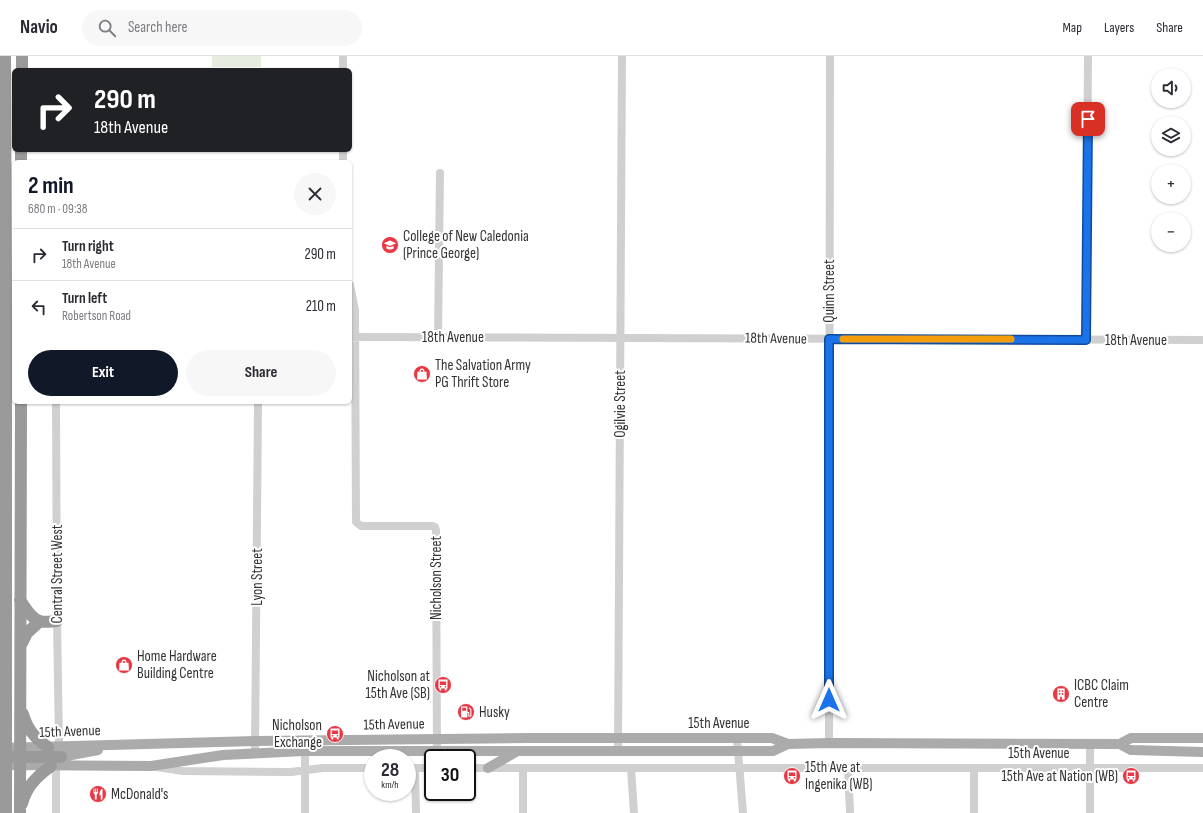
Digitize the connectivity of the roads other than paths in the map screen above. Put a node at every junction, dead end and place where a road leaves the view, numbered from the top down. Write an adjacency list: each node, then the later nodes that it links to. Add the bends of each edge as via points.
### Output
1 (5, 56): 11 (highway)
2 (22, 56): 7 (highway)
3 (343, 56): 8 (street)
4 (622, 56): 15 (street, Ogilvie Street)
5 (830, 56): 16 (street, Quinn Street)
6 (1088, 56): 17 (street)
7 (22, 68)
8 (343, 68)
9 (440, 173): 14 (street)
10 (352, 295): 13 (street, via 355,310)
11 (6, 319): 12 (highway); 19 (highway)
12 (12, 328)
13 (352, 337): 14 (street, 18th Avenue); 34 (street, Nicholson Street, via 356,522 361,526 433,526 436,530)
14 (438, 337): 15 (street, 18th Avenue)
15 (620, 338): 16 (street, 18th Avenue); 31 (street, Ogilvie Street)
16 (829, 339): 17 (street, 18th Avenue); 36 (street, Quinn Street)
17 (1086, 340): 18 (street, 18th Avenue)
18 (1203, 340)
19 (3, 354): 20 (highway)
20 (3, 377): 29 (highway)
21 (21, 404): 24 (highway)
22 (56, 404): 26 (street, Central Street West)
23 (258, 404): 35 (street, Lyon Street)
24 (20, 599): 25 (highway, via 26,610); 27 (highway)
25 (40, 621): 26 (highway); 27 (highway, via 27,633)
26 (57, 621): 51 (street, Central Street West)
27 (20, 647): 28 (highway)
28 (20, 701): 50 (highway); 51 (highway, via 24,720 30,731)
29 (6, 702): 30 (highway); 41 (highway)
30 (0, 725)
31 (618, 738): 32 (main road, 15th Avenue); 34 (main road, 15th Avenue); 46 (street, Ogilvie Street)
32 (737, 738): 38 (main road, 15th Avenue, via 772,738); 47 (street)
33 (1203, 738): 39 (main road, 15th Avenue, via 1130,738)
34 (436, 739): 40 (main road, 15th Avenue); 42 (street, Nicholson Street)
35 (256, 741): 40 (main road, 15th Avenue); 49 (street, Lyon Street); 51 (main road, 15th Avenue, via 124,744 109,749)
36 (829, 743): 37 (main road, 15th Avenue); 38 (main road, 15th Avenue)
37 (1090, 743): 39 (main road, 15th Avenue); 61 (street)
38 (788, 744): 47 (main road, 15th Avenue, via 773,751)
39 (1120, 744): 48 (main road, 15th Avenue, via 1131,750)
40 (304, 745): 43 (main road, 15th Avenue); 49 (main road, 15th Avenue); 64 (street)
41 (3, 748): 50 (main road, 15th Avenue); 52 (highway)
42 (437, 749)
43 (424, 750)
44 (476, 751): 45 (main road, 15th Avenue)
45 (517, 751): 46 (main road, 15th Avenue); 56 (main road)
46 (618, 751): 47 (main road, 15th Avenue)
47 (738, 751): 63 (street)
48 (1203, 752)
49 (255, 753): 53 (main road, 15th Avenue)
50 (20, 756): 51 (highway); 51 (main road, 15th Avenue); 52 (highway, via 13,756); 68 (highway)
51 (55, 756): 53 (main road, 15th Avenue); 68 (highway, via 24,795); 69 (street, Central Street West)
52 (3, 765): 67 (highway)
53 (151, 766): 64 (street, 15th Avenue, via 183,771)
54 (364, 768): 64 (street, 15th Avenue)
55 (476, 768): 56 (street, 15th Avenue)
56 (488, 768): 57 (street, 15th Avenue)
57 (523, 768): 58 (street, 15th Avenue); 72 (street)
58 (630, 768): 63 (street, 15th Avenue); 73 (street)
59 (848, 768): 60 (street, 15th Avenue); 63 (street, 15th Avenue); 75 (street)
60 (974, 768): 61 (street, 15th Avenue); 76 (street)
61 (1090, 768): 62 (street, 15th Avenue); 77 (street)
62 (1203, 768)
63 (739, 769): 74 (street)
64 (305, 770): 70 (street)
65 (0, 788): 67 (highway)
66 (415, 801): 71 (street)
67 (6, 809)
68 (20, 813)
69 (56, 813)
70 (304, 813)
71 (416, 813)
72 (523, 813)
73 (634, 813)
74 (743, 813)
75 (850, 813)
76 (974, 813)
77 (1090, 813)

